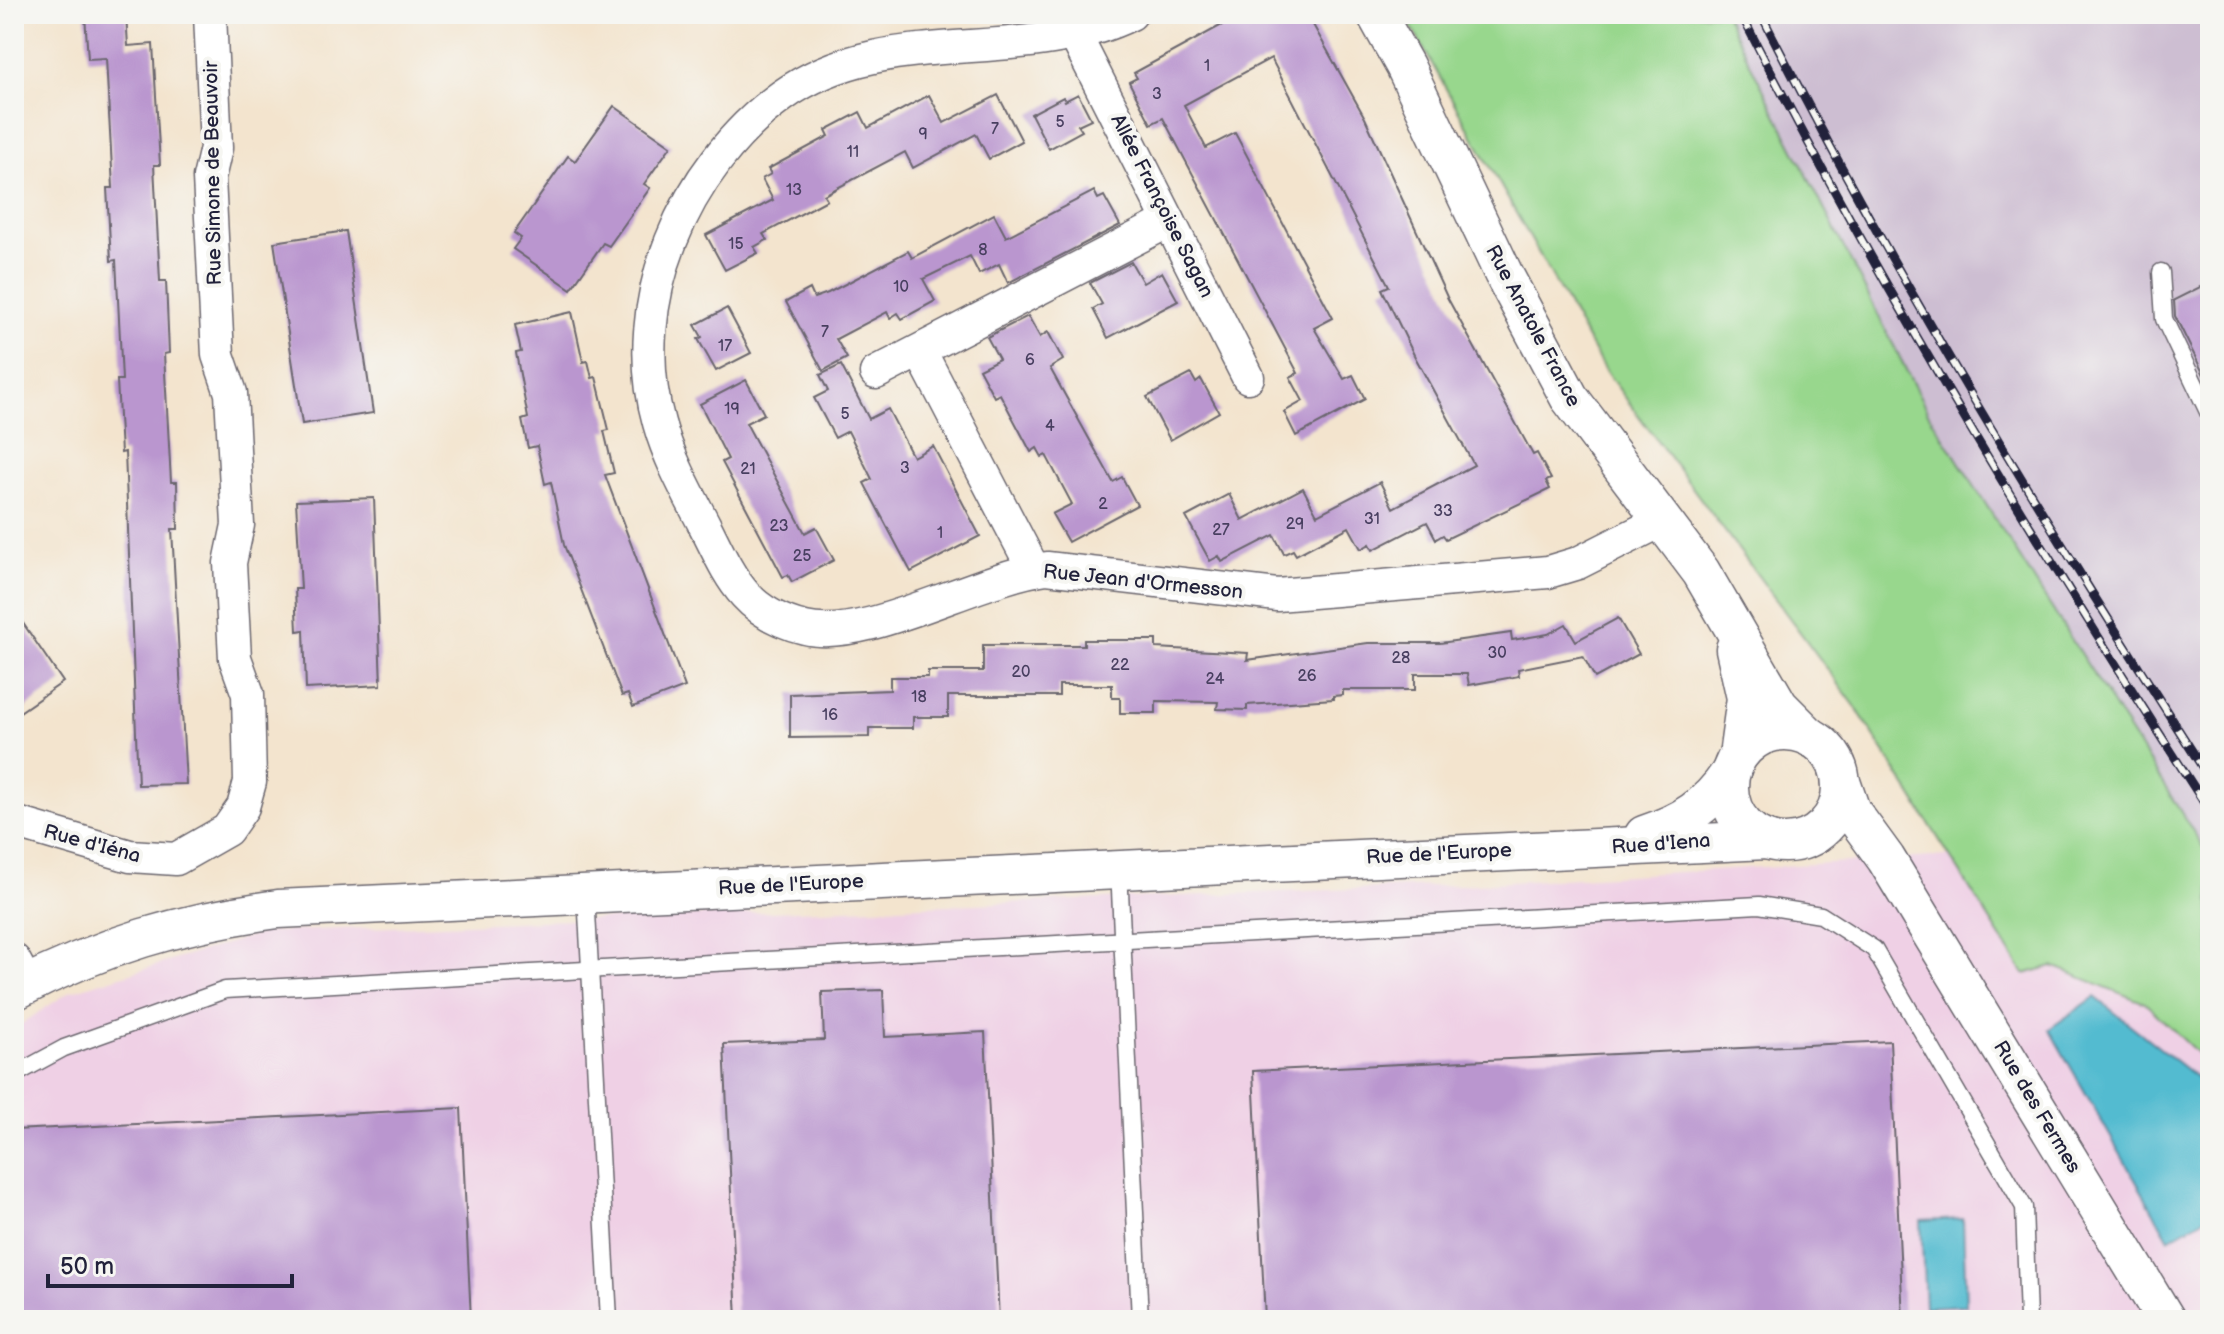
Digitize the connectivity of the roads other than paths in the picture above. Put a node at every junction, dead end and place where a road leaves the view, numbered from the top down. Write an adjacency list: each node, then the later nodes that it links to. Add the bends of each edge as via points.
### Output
1 (210, 14): 18 (street, Rue Simone de Beauvoir, via 216,148 209,178 218,355 231,393 238,525 230,563 233,626 235,658 248,694 252,771 243,807)
2 (1131, 14): 4 (street, Rue Jean d'Ormesson)
3 (1376, 14): 11 (street, Rue Anatole France, via 1556,375 1595,437)
4 (1075, 35): 5 (street, Allée Françoise Sagan); 12 (street, Rue Jean d'Ormesson, via 872,55 815,76 780,97 730,143 690,197 659,282 651,335 655,403 673,460 739,591 770,616 808,629 856,628)
5 (1169, 221): 7 (street); 9 (street, Allée Françoise Sagan)
6 (2161, 272): 10 (lane, via 2164,319)
7 (920, 351): 8 (street); 12 (street)
8 (876, 373)
9 (1248, 377)
10 (2210, 416)
11 (1661, 521): 12 (street, Rue Jean d'Ormesson, via 1578,563 1548,572 1294,595); 13 (street, Rue Anatole France)
12 (1034, 570)
13 (1726, 615): 14 (street, Rue Anatole France, via 1779,706); 15 (street, Rue Anatole France, via 1746,698)
14 (1811, 738): 15 (street, via 1785,731 1766,734 1750,743); 16 (street, via 1832,756)
15 (1734, 765): 19 (street, via 1730,801 1738,818 1750,831); 20 (street, Rue d'Iena, via 1706,805 1686,819 1642,836)
16 (1841, 782): 19 (street, via 1836,809 1826,825 1812,836); 23 (street, Rue des Fermes, via 1856,819)
17 (14, 822): 18 (street, Rue d'Iéna, via 161,861 190,854)
18 (214, 839)
19 (1781, 841): 20 (street, Rue d'Iena); 23 (street, Rue des Fermes, via 1844,851 1884,873)
20 (1583, 848): 21 (street, Rue de l'Europe)
21 (1119, 869): 22 (street, Rue de l'Europe); 24 (lane)
22 (586, 894): 25 (lane); 26 (street, Rue de l'Europe, via 303,907 218,918 127,941)
23 (1908, 894): 31 (street, Rue des Fermes)
24 (1122, 940): 25 (lane); 29 (lane); 30 (lane, via 1759,905 1821,915 1874,949 2024,1207)
25 (590, 970): 27 (lane, via 225,990 64,1048); 28 (lane)
26 (18, 979)
27 (14, 1075)
28 (609, 1320)
29 (1140, 1320)
30 (2028, 1320)
31 (2166, 1320)

